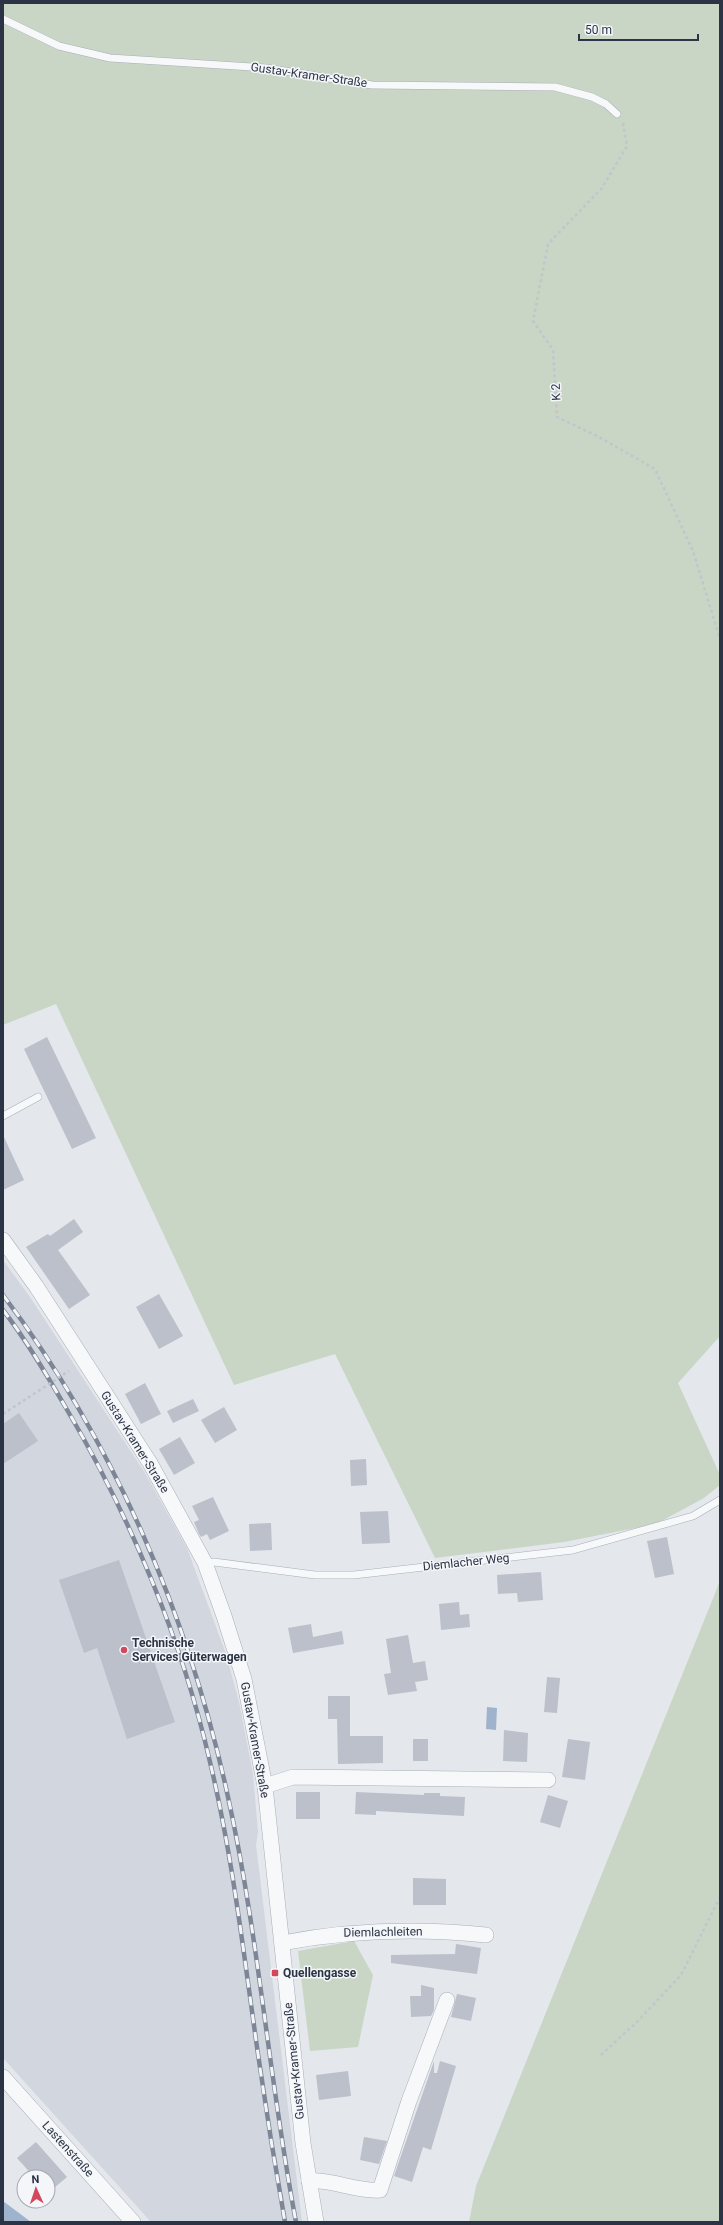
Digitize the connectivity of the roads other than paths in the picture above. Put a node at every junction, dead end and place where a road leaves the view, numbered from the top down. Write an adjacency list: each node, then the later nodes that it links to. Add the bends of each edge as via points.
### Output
1 (3, 20): 2 (lane, Gustav-Kramer-Straße, via 59,46 110,58 266,68 372,85 555,88 592,97 606,104)
2 (617, 114)
3 (38, 1097): 4 (lane)
4 (3, 1116)
5 (3, 1240): 7 (street, Gustav-Kramer-Straße, via 36,1286 150,1463)
6 (720, 1500): 7 (lane, Diemlacher Weg, via 693,1516 573,1550 354,1575 315,1575)
7 (205, 1563): 9 (street, Gustav-Kramer-Straße, via 244,1679)
8 (548, 1780): 9 (street, via 293,1778)
9 (265, 1786): 11 (street, Gustav-Kramer-Straße)
10 (486, 1935): 11 (street, Diemlachleiten, via 456,1932 352,1932)
11 (282, 1943): 14 (street, Gustav-Kramer-Straße, via 302,2143)
12 (447, 2000): 14 (street, via 409,2101 380,2190)
13 (3, 2077): 15 (street, Lastenstraße)
14 (309, 2181): 16 (street, Gustav-Kramer-Straße)
15 (133, 2222)
16 (316, 2222)

